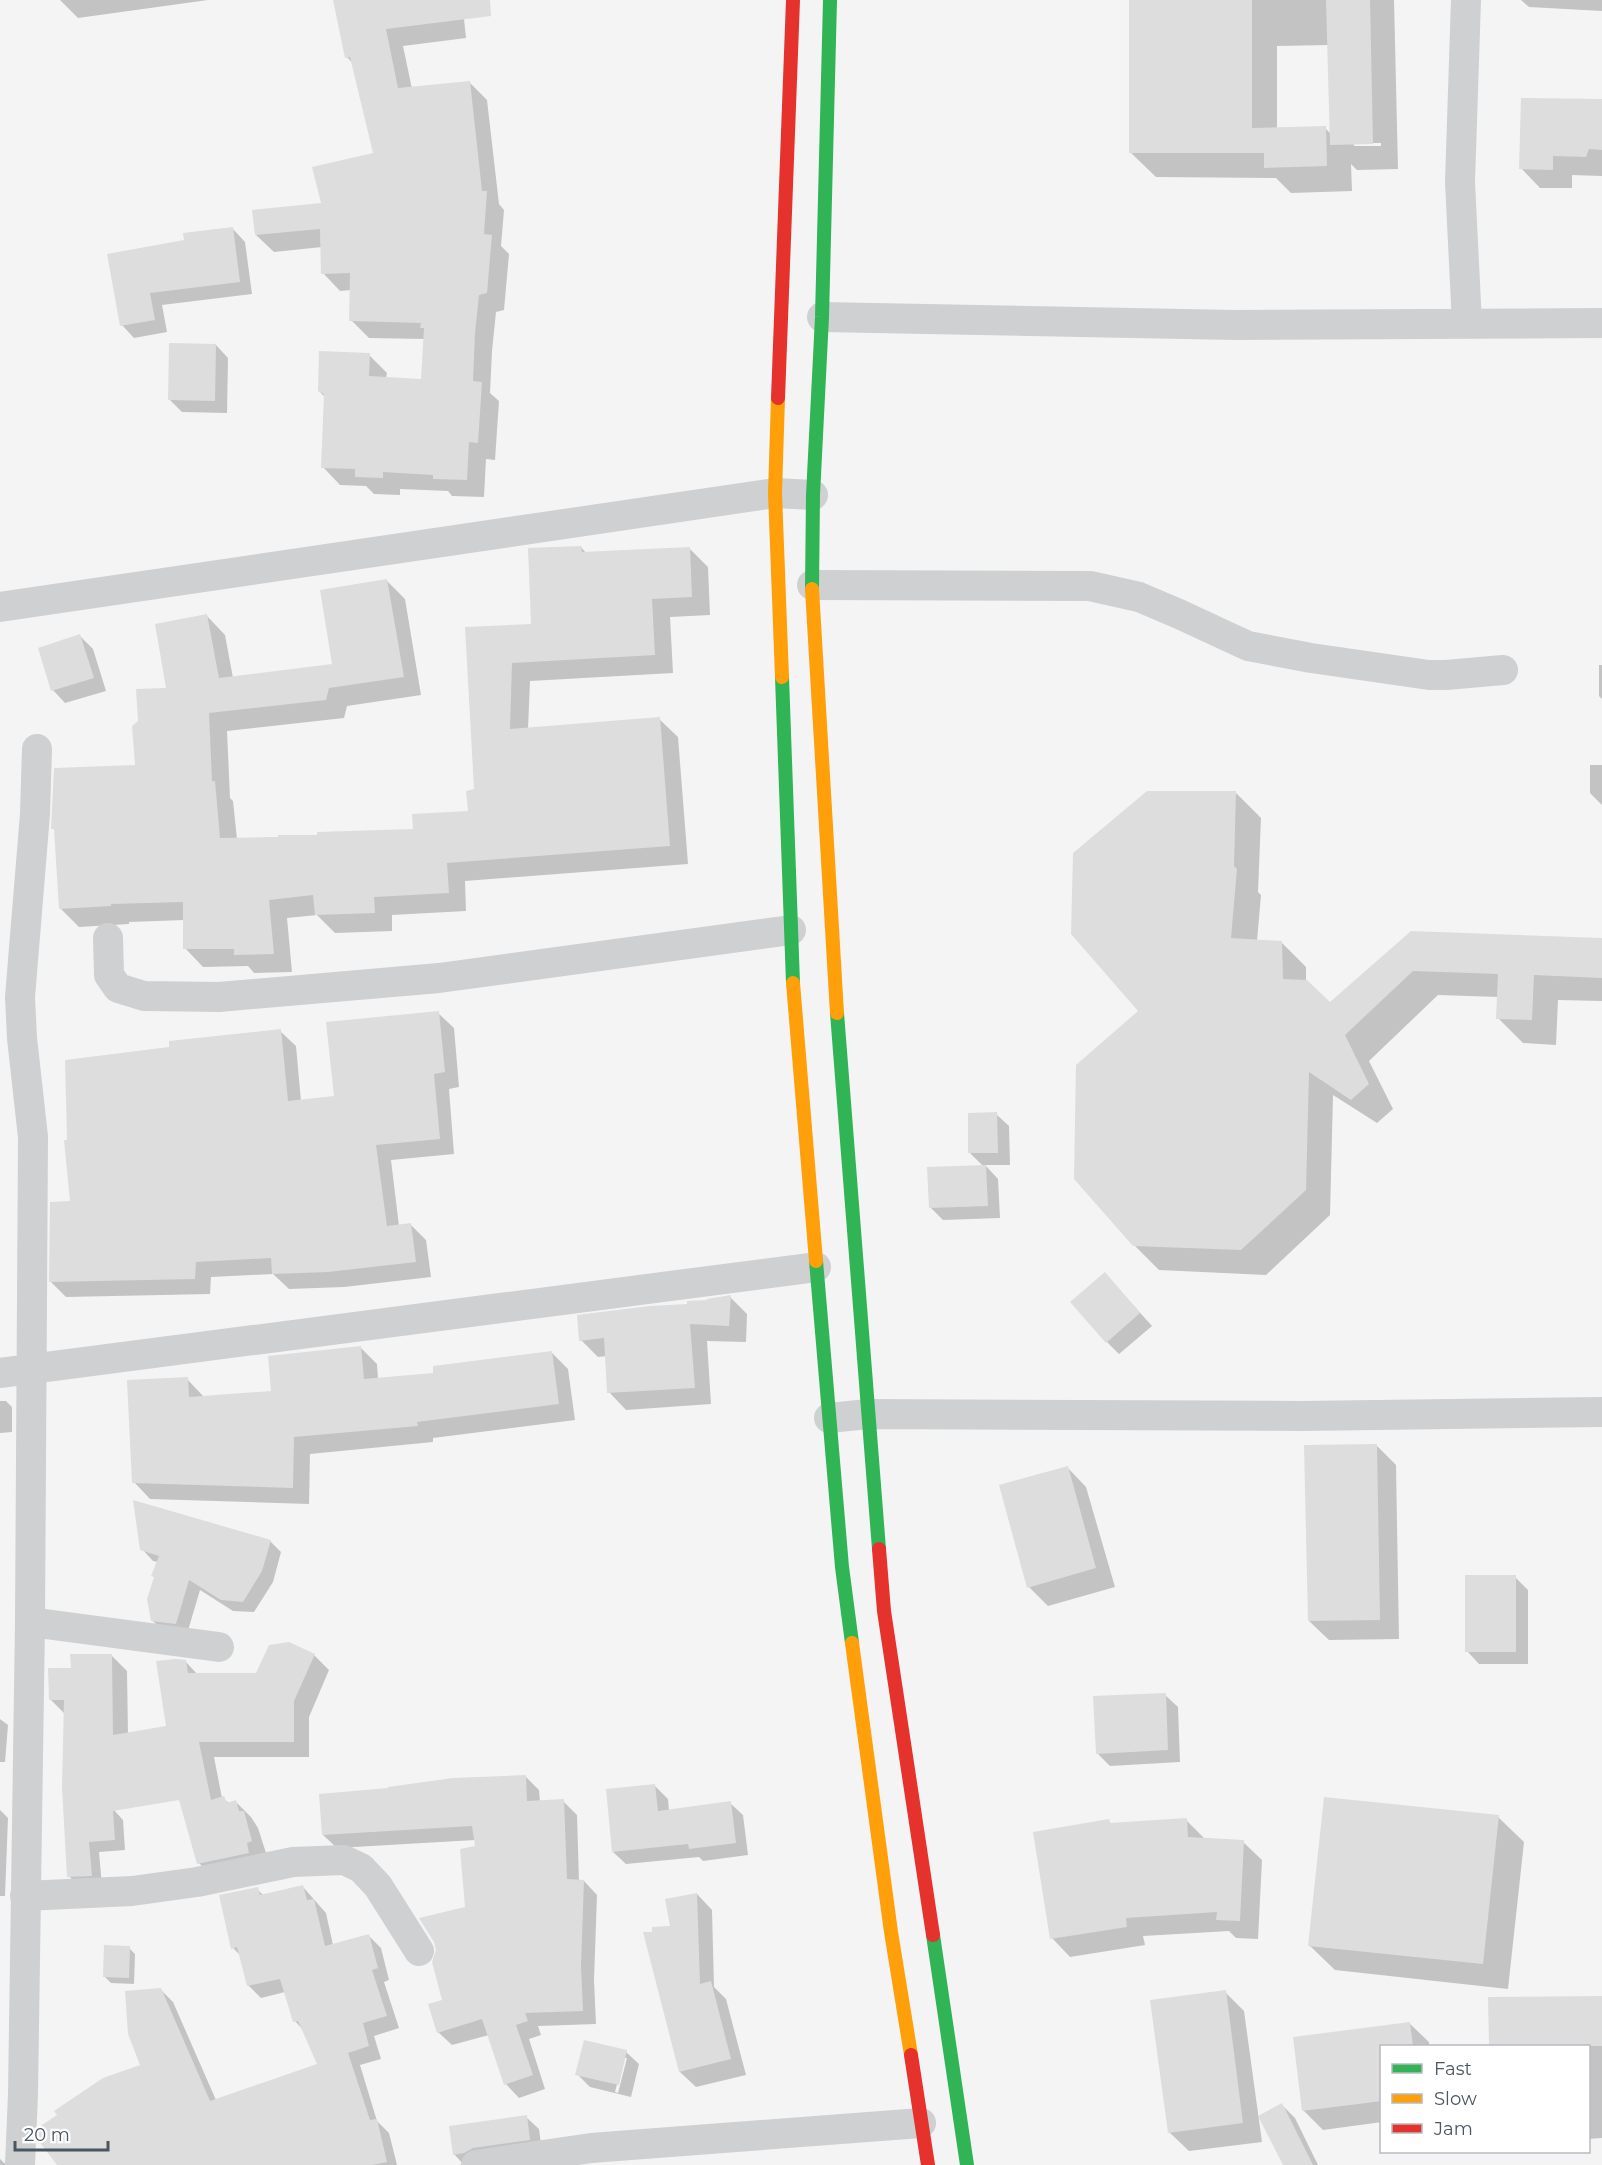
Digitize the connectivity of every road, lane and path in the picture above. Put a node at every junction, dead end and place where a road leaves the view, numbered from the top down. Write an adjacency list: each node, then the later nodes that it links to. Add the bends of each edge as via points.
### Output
1 (793, 0): 7 (main road)
2 (830, 0): 4 (main road)
3 (1466, 0): 6 (street, via 1460,182)
4 (822, 317): 6 (street, via 1236,325); 8 (main road)
5 (1602, 323): 6 (street)
6 (1467, 324)
7 (775, 493): 8 (street); 10 (street); 13 (main road)
8 (813, 495): 9 (main road)
9 (812, 585): 11 (street, via 1090,586 1139,597 1248,646 1429,675); 19 (main road, via 840,1073)
10 (0, 607)
11 (1503, 669)
12 (37, 749): 16 (street, via 20,997 33,1137)
13 (791, 930): 14 (street, via 439,978 208,997 144,996 118,988 109,975); 15 (main road)
14 (108, 938)
15 (816, 1267): 16 (street); 20 (main road)
16 (31, 1369): 17 (street); 21 (street)
17 (0, 1373)
18 (1602, 1412): 19 (street, via 1301,1416)
19 (868, 1414): 20 (street); 29 (main road, via 884,1611)
20 (829, 1418): 25 (main road, via 842,1567)
21 (30, 1622): 22 (street); 23 (street)
22 (219, 1647)
23 (25, 1896): 24 (street, via 132,1891 293,1862 344,1860 361,1868 378,1886); 26 (street)
24 (419, 1951)
25 (921, 2123): 27 (street, via 591,2148); 28 (main road)
26 (20, 2165)
27 (476, 2165)
28 (928, 2165)
29 (967, 2165)

